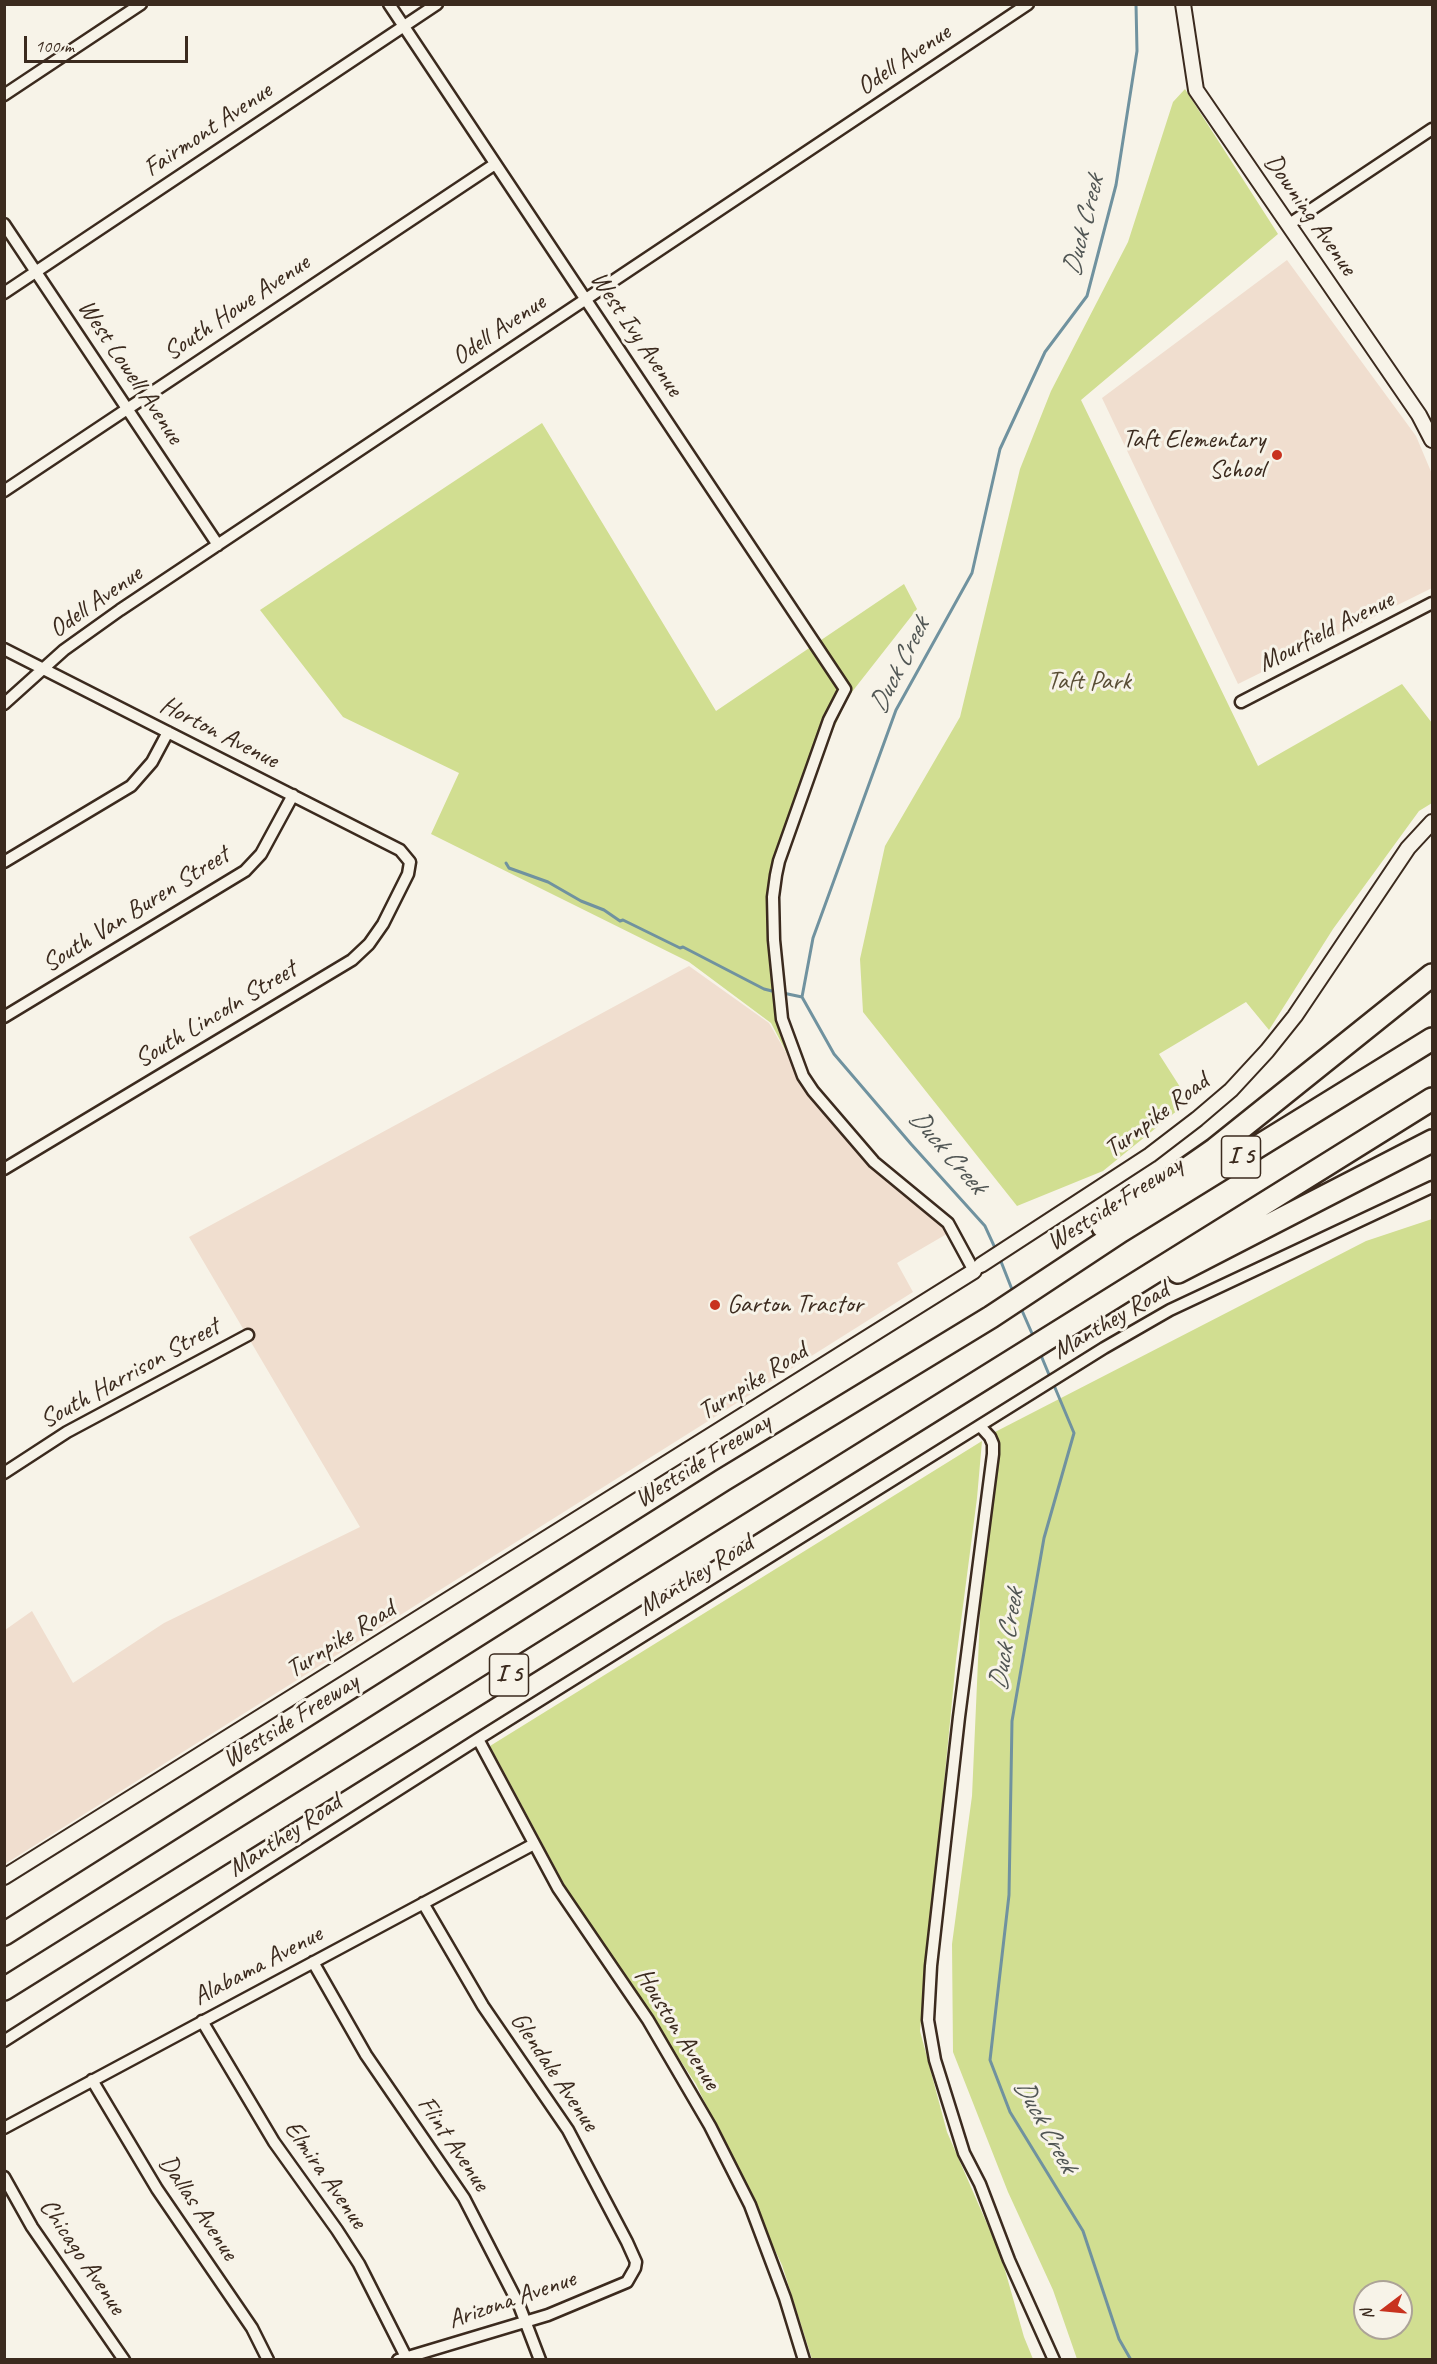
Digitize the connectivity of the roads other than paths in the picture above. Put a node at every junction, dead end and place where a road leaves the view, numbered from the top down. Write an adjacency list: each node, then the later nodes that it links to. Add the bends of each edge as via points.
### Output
1 (141, 4): 7 (street)
2 (389, 4): 6 (street, West Ivy Avenue)
3 (437, 4): 6 (street, Fairmont Avenue)
4 (1029, 4): 14 (street, Odell Avenue)
5 (1183, 4): 11 (street, Downing Avenue, via 1196,90)
6 (404, 27): 9 (street, West Ivy Avenue); 12 (street, Fairmont Avenue)
7 (4, 95)
8 (1432, 129): 11 (street)
9 (495, 164): 14 (street, West Ivy Avenue); 15 (street, South Howe Avenue)
10 (4, 224): 12 (street, West Lowell Avenue)
11 (1288, 225): 16 (street, Downing Avenue, via 1419,415)
12 (36, 271): 13 (street, Fairmont Avenue); 15 (street, West Lowell Avenue)
13 (4, 293)
14 (585, 299): 18 (street, Odell Avenue); 36 (street, West Ivy Avenue, via 845,689 829,720 776,875 774,940 782,1019 803,1076 813,1091 874,1162 948,1223)
15 (128, 409): 17 (street, South Howe Avenue); 18 (street, West Lowell Avenue)
16 (1432, 440)
17 (4, 491)
18 (218, 545): 21 (street, Odell Avenue, via 90,631)
19 (1432, 603): 22 (street, Mourfield Avenue)
20 (4, 650): 21 (street, Horton Avenue)
21 (43, 669): 23 (street, Odell Avenue); 24 (street, Horton Avenue)
22 (1241, 702)
23 (4, 704)
24 (168, 732): 25 (street, Horton Avenue); 27 (street, via 152,762 130,786)
25 (292, 795): 28 (street, Horton Avenue, via 400,850); 30 (street, South Van Buren Street, via 261,854 245,871)
26 (1432, 822): 36 (street, Turnpike Road, via 1408,848 1295,1016 1231,1090 1150,1155)
27 (4, 862)
28 (410, 862): 34 (street, South Lincoln Street, via 383,924 352,960)
29 (1432, 975): 37 (highway, via 1215,1149 1074,1247)
30 (4, 1017)
31 (1432, 1039): 37 (highway, Westside Freeway / I 5)
32 (1432, 1099): 38 (highway, I 5)
33 (1432, 1142): 38 (highway, via 1143,1290)
34 (4, 1169)
35 (1432, 1187): 40 (street, Manthey Road, via 1170,1310)
36 (978, 1268): 44 (street, Turnpike Road)
37 (1051, 1277): 46 (highway, Westside Freeway / I 5)
38 (1119, 1294): 48 (highway, I 5)
39 (248, 1335): 41 (street, South Harrison Street, via 67,1432)
40 (980, 1426): 42 (street, Manthey Road); 61 (street, via 990,1437 993,1454 959,1717 928,2020 935,2060 964,2152)
41 (4, 1473)
42 (478, 1739): 43 (street, Houston Avenue); 50 (street, Manthey Road)
43 (534, 1844): 45 (street, Alabama Avenue); 60 (street, Houston Avenue, via 575,1916 684,2077 710,2126 750,2205)
44 (4, 1877)
45 (423, 1903): 47 (street, Alabama Avenue); 54 (street, Glendale Avenue, via 483,2006 568,2130 627,2242 636,2262)
46 (4, 1934)
47 (313, 1962): 49 (street, Alabama Avenue); 55 (street, Flint Avenue, via 366,2055 464,2198)
48 (4, 1989)
49 (202, 2021): 51 (street, Alabama Avenue); 56 (street, Elmira Avenue, via 274,2142 359,2264)
50 (4, 2041)
51 (92, 2080): 52 (street, Alabama Avenue); 58 (street, Dallas Avenue, via 157,2189 252,2328)
52 (4, 2128)
53 (4, 2177): 57 (street, Chicago Avenue, via 32,2227)
54 (634, 2272): 55 (street, Arizona Avenue, via 627,2282)
55 (526, 2322): 56 (street, Arizona Avenue); 59 (street, Flint Avenue)
56 (402, 2358)
57 (124, 2360)
58 (268, 2360)
59 (540, 2360)
60 (804, 2360)
61 (1054, 2360)

